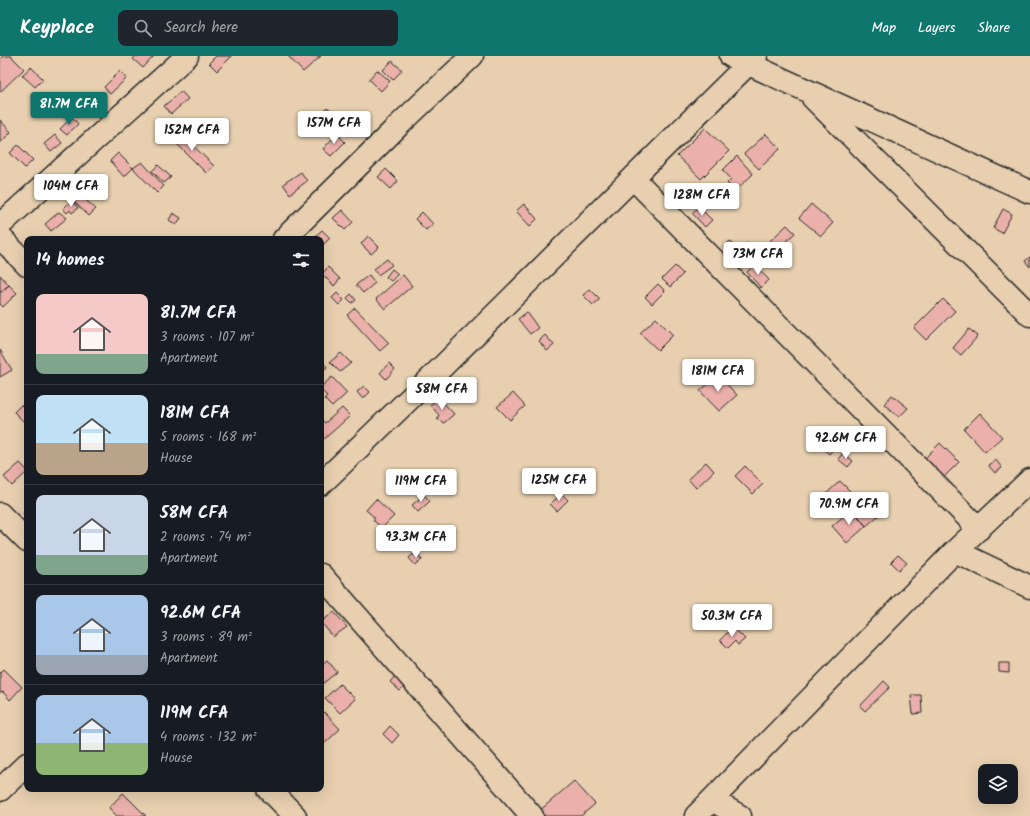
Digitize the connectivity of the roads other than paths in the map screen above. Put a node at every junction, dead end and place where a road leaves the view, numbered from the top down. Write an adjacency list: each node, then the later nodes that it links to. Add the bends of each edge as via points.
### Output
1 (187, 56): 7 (street)
2 (472, 56): 8 (street)
3 (745, 58): 4 (street); 5 (street)
4 (804, 89): 6 (street); 11 (street)
5 (632, 178): 13 (street); 15 (street)
6 (1030, 192)
7 (0, 225)
8 (287, 236)
9 (0, 238): 10 (street)
10 (24, 263)
11 (1030, 315)
12 (1030, 480): 15 (street)
13 (324, 481)
14 (0, 514): 16 (street)
15 (979, 529): 17 (street)
16 (24, 538)
17 (955, 551): 19 (street); 23 (street)
18 (324, 577): 25 (street)
19 (1030, 587)
20 (24, 767): 21 (street)
21 (0, 790)
22 (272, 792): 24 (street)
23 (712, 800): 26 (street); 27 (street)
24 (295, 816)
25 (532, 816)
26 (696, 816)
27 (740, 816)

